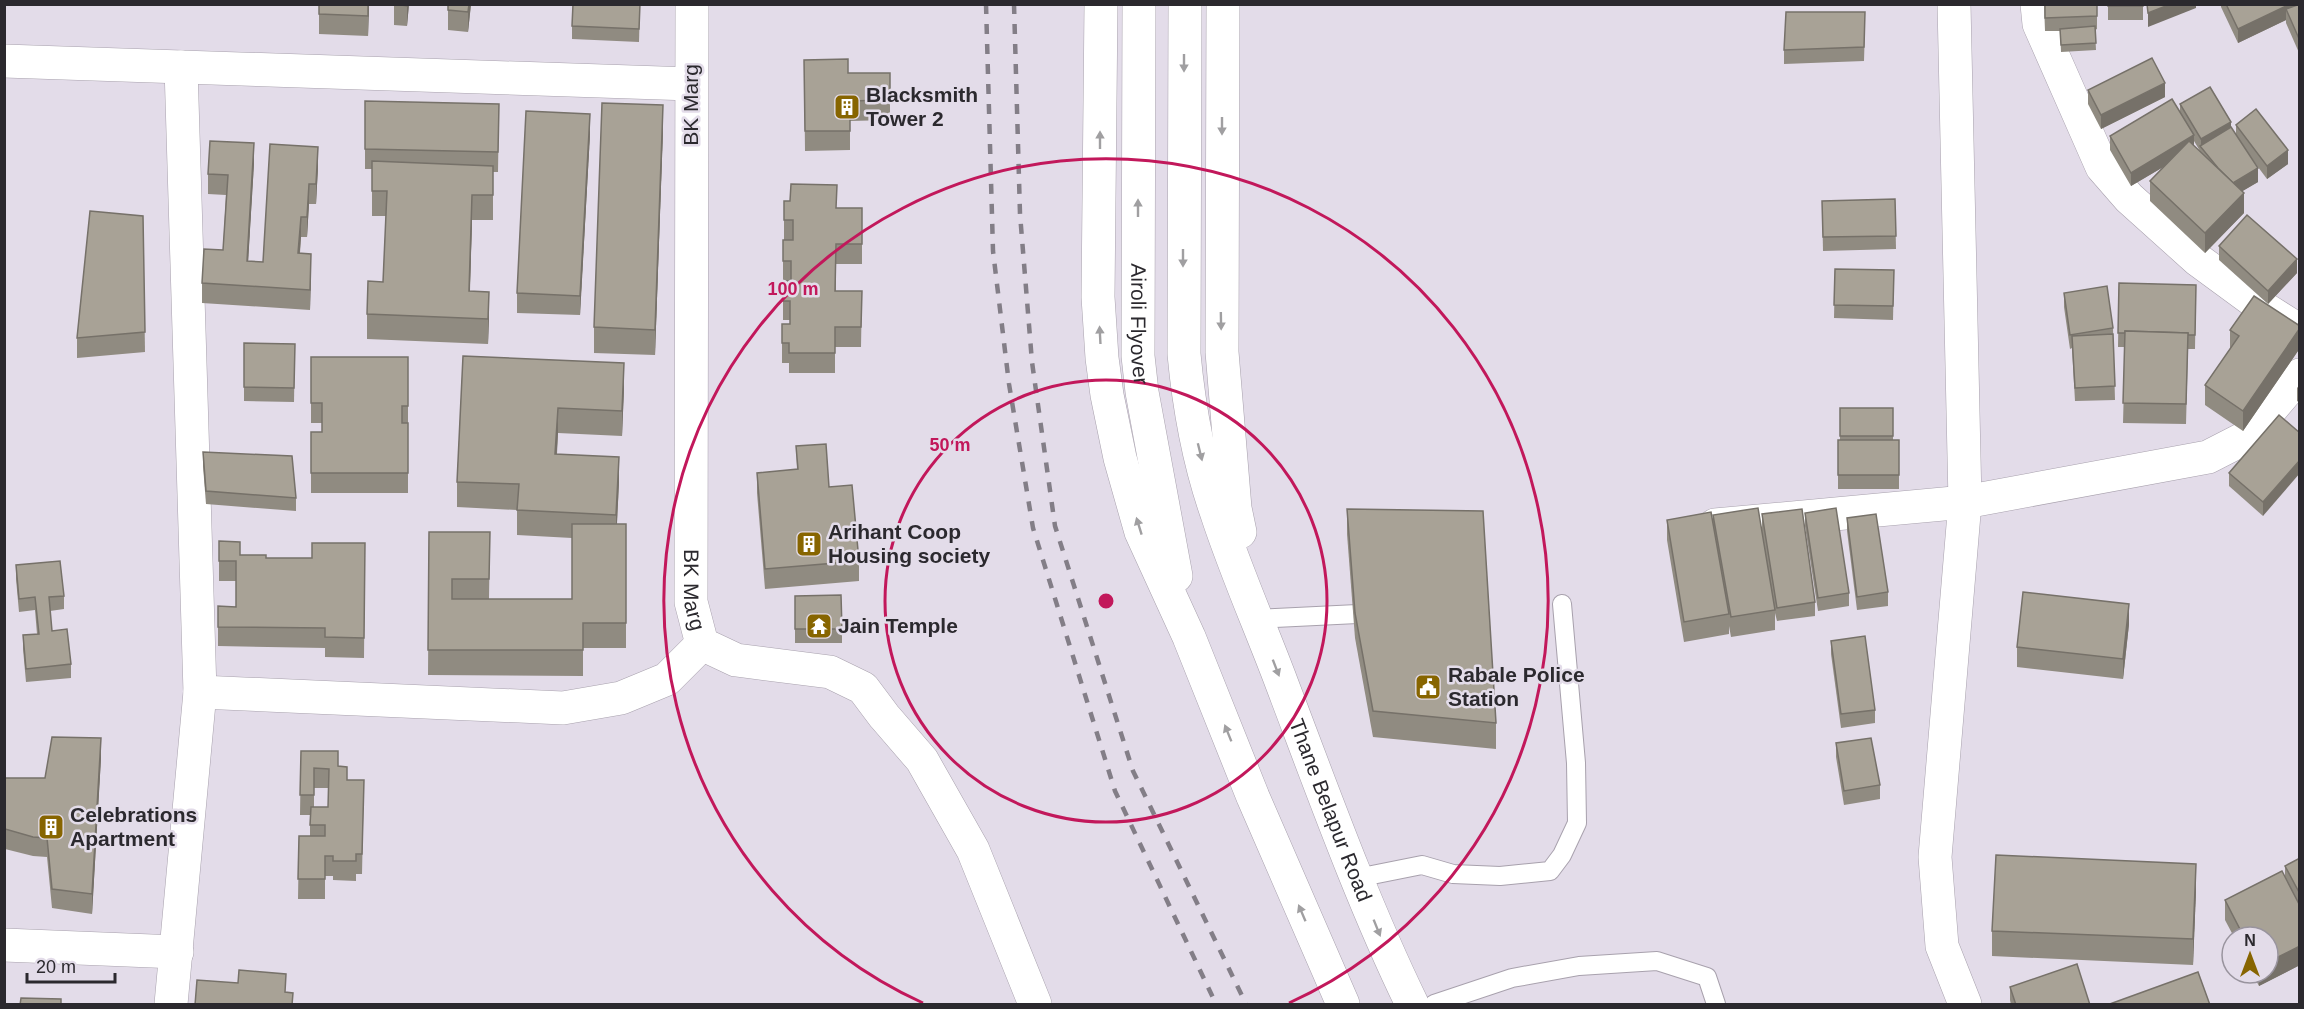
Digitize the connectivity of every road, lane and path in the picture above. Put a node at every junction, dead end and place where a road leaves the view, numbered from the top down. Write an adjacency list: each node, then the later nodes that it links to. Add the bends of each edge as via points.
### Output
1 (692, 4): 10 (street, BK Marg)
2 (1101, 4): 18 (street, one-way to 2, via 1141,532 1107,395 1098,297)
3 (1139, 4): 18 (street, Airoli Flyover, one-way to 3, via 1165,525 1138,356)
4 (1185, 4): 17 (street, one-way to 17, via 1183,296 1187,388 1216,513)
5 (1223, 4): 17 (street, one-way to 17, via 1224,386 1235,508)
6 (1954, 4): 13 (street)
7 (2037, 4): 11 (street, via 2039,24 2102,167 2129,198 2198,260)
8 (4, 61): 9 (street)
9 (181, 67): 10 (street); 20 (street)
10 (691, 84): 19 (street, BK Marg, via 691,602)
11 (2300, 331)
12 (2300, 375): 13 (street, via 2247,437 2208,458)
13 (1965, 501): 14 (street); 30 (street, via 1935,858 1942,946)
14 (1683, 528)
15 (1562, 604): 21 (lane, via 1576,763 1577,823 1562,855 1550,871 1500,876 1452,874 1422,865)
16 (1398, 613): 17 (lane)
17 (1256, 616): 21 (street, Thane Belapur Road, one-way to 21)
18 (1189, 637): 26 (street, one-way to 18)
19 (702, 644): 20 (street, via 668,679 621,698 563,708); 25 (street, BK Marg, via 736,660 830,672 863,688 922,760 973,850)
20 (200, 692): 23 (street)
21 (1357, 878): 27 (street, Thane Belapur Road, one-way to 27)
22 (4, 945): 23 (street)
23 (177, 952): 24 (street)
24 (171, 1005)
25 (1035, 1005)
26 (1343, 1005)
27 (1412, 1005)
28 (1434, 1005): 29 (lane, via 1512,978 1579,966 1657,961 1707,977)
29 (1716, 1005)
30 (1965, 1005)

